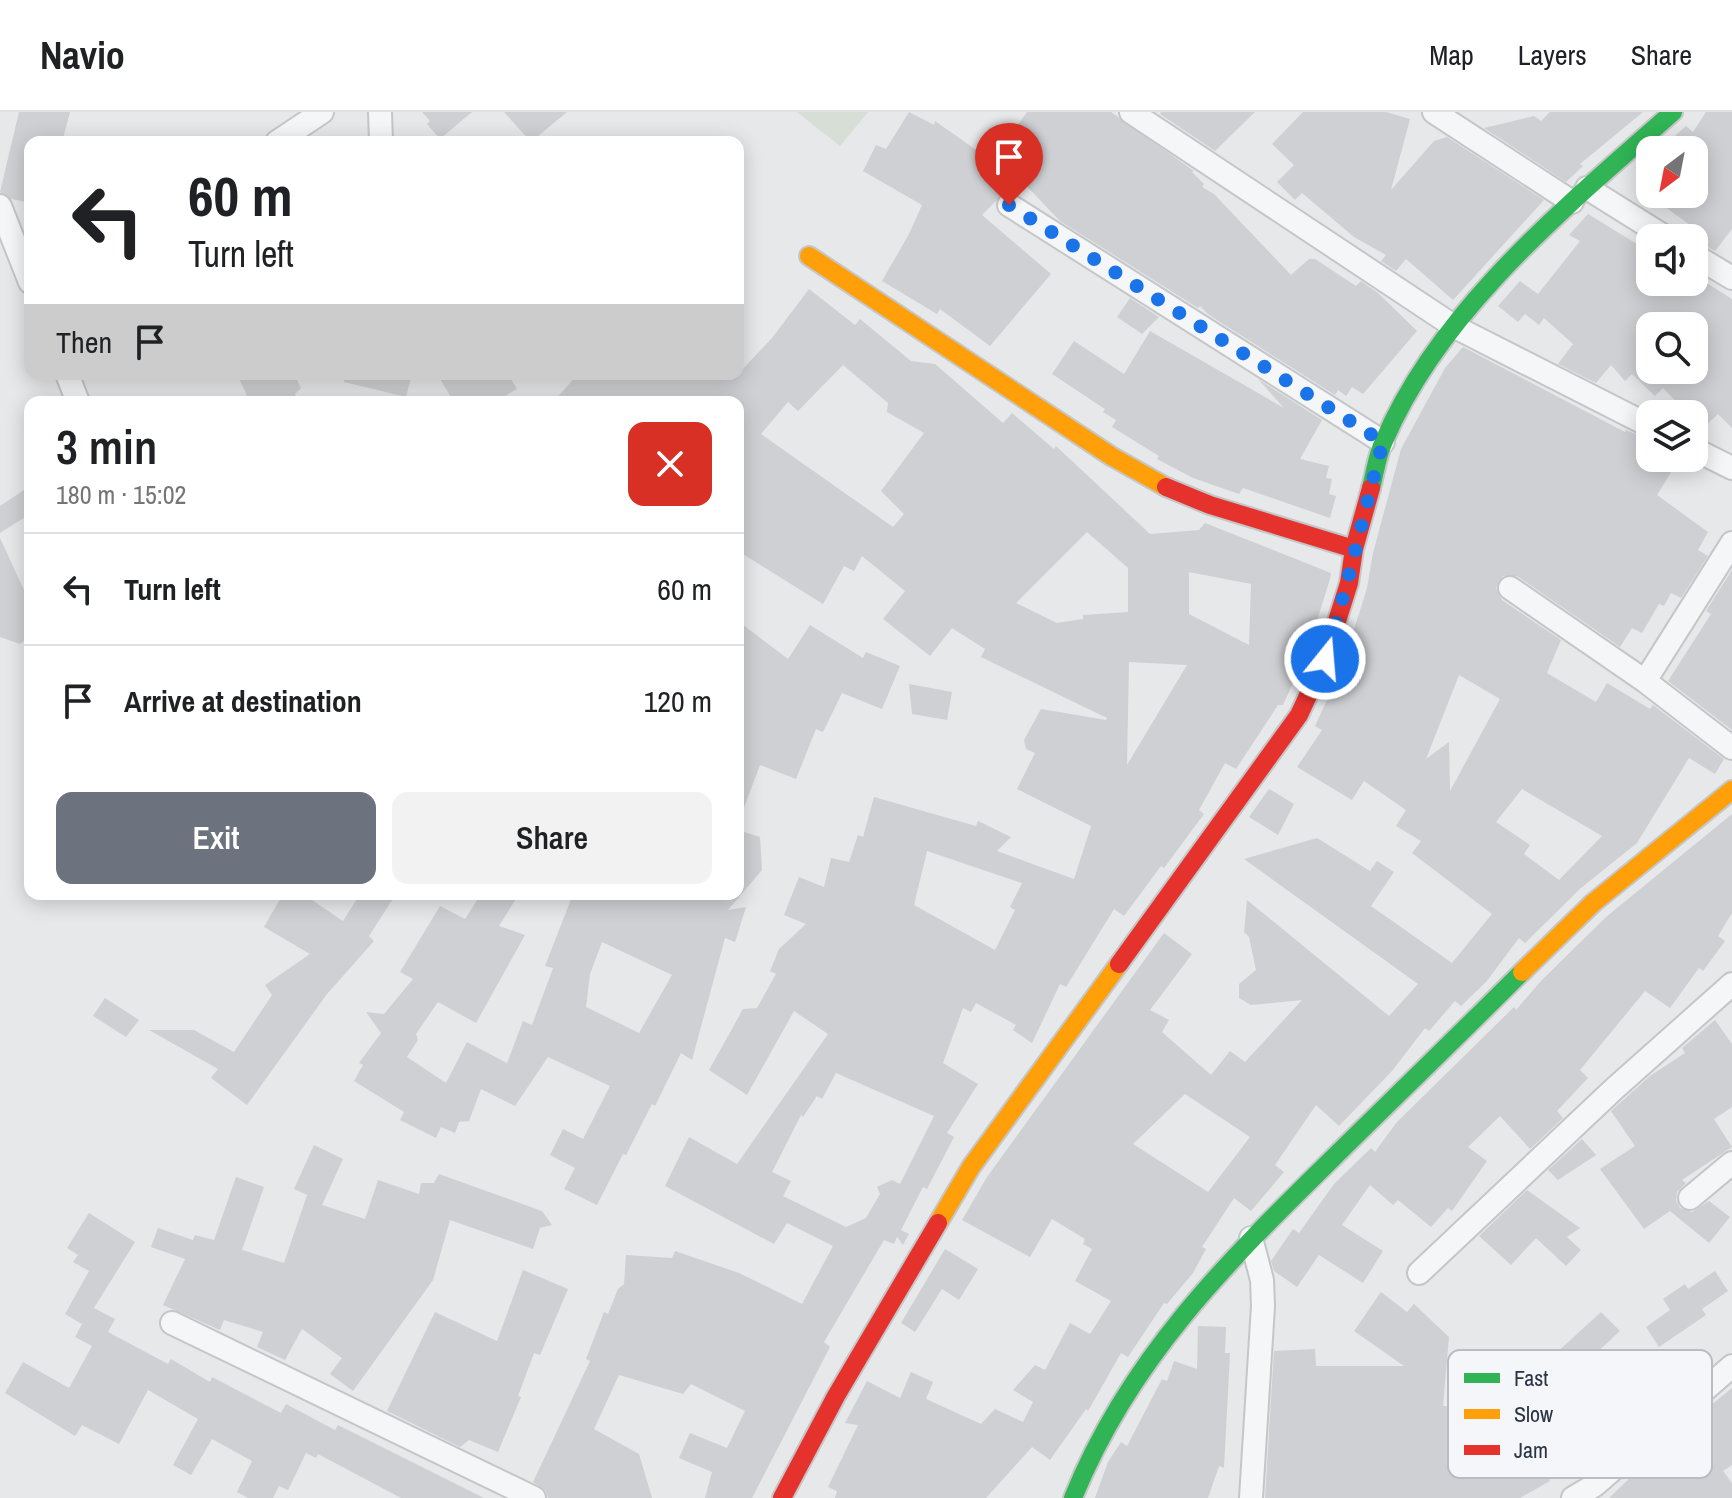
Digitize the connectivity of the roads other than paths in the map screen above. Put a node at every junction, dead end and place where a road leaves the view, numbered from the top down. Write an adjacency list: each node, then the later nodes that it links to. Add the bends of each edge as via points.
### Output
1 (322, 112): 6 (street)
2 (380, 112): 7 (street)
3 (1131, 112): 16 (street)
4 (1434, 112): 8 (street)
5 (1673, 112): 8 (street)
6 (286, 136)
7 (381, 136)
8 (1580, 195): 11 (street); 16 (street)
9 (1009, 205): 18 (street)
10 (0, 206): 14 (street)
11 (1639, 224)
12 (809, 256): 22 (street, via 1163,486)
13 (1708, 263): 15 (street)
14 (24, 267)
15 (1732, 278)
16 (1455, 327): 17 (street); 18 (street, via 1429,357)
17 (1636, 419)
18 (1383, 442): 22 (street)
19 (1708, 456): 20 (street)
20 (1732, 468)
21 (1732, 543): 24 (street)
22 (1354, 549): 37 (street, via 1325,659 1299,715 971,1167)
23 (1510, 588): 24 (street)
24 (1645, 681): 25 (street)
25 (1732, 748)
26 (1732, 790): 30 (street, via 1593,903)
27 (1732, 984): 31 (street)
28 (1732, 1163): 29 (street)
29 (1690, 1198)
30 (1251, 1238): 38 (street, via 1168,1332 1091,1453); 39 (street, via 1263,1306)
31 (1419, 1273)
32 (172, 1323): 36 (street)
33 (1732, 1366): 34 (street)
34 (1712, 1383)
35 (1603, 1478): 40 (street)
36 (534, 1498)
37 (782, 1498)
38 (1073, 1498)
39 (1251, 1498)
40 (1573, 1498)

